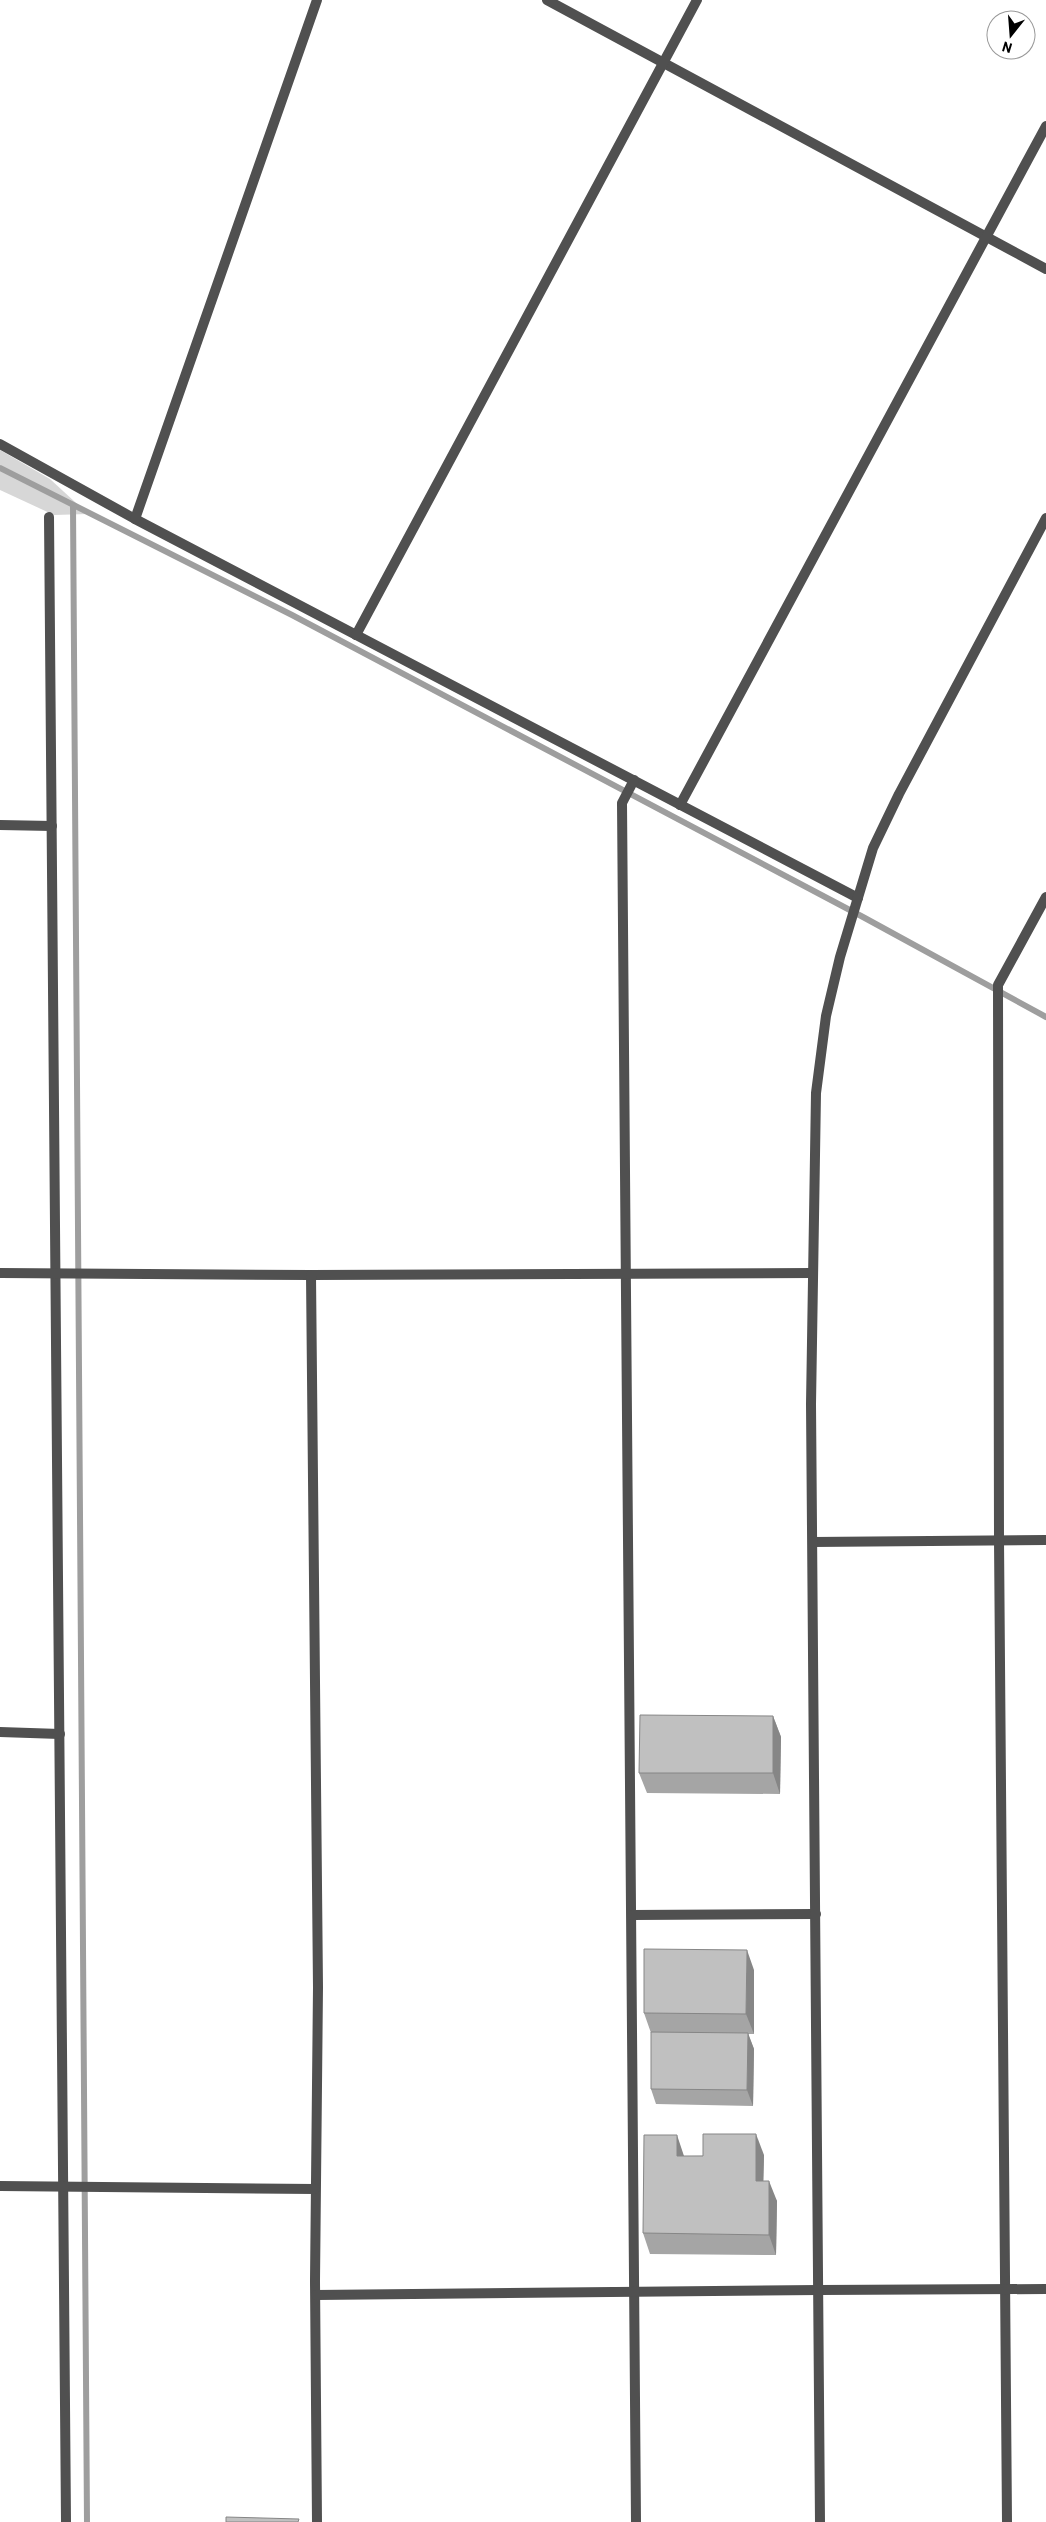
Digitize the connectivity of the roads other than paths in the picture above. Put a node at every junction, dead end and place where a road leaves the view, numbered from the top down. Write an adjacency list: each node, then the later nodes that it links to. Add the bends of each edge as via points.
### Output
1 (317, 0): 11 (street)
2 (547, 0): 4 (street)
3 (696, 0): 4 (street)
4 (663, 62): 6 (street); 12 (street)
5 (1046, 126): 6 (street)
6 (986, 237): 7 (street); 14 (street)
7 (1046, 269)
8 (0, 444): 11 (street)
9 (50, 517): 16 (street)
10 (1046, 518): 18 (street, via 899,794 874,848)
11 (135, 519): 12 (street)
12 (356, 635): 13 (street)
13 (634, 780): 14 (street); 20 (street, via 622,803)
14 (680, 805): 18 (street)
15 (0, 825): 16 (street)
16 (52, 826): 22 (street)
17 (1046, 897): 24 (street, via 998,985)
18 (858, 898): 21 (street, via 826,1016 816,1093)
19 (0, 1273): 22 (street)
20 (627, 1273): 21 (street); 23 (street); 30 (street)
21 (812, 1273): 26 (street)
22 (56, 1274): 23 (street); 28 (street)
23 (312, 1275): 33 (street, via 318,1987)
24 (999, 1540): 25 (street); 26 (street); 34 (street)
25 (1046, 1540)
26 (813, 1542): 29 (street)
27 (0, 1732): 28 (street)
28 (60, 1734): 32 (street)
29 (816, 1914): 30 (street); 36 (street)
30 (632, 1915): 37 (street)
31 (0, 2186): 32 (street)
32 (64, 2188): 33 (street); 39 (street)
33 (315, 2189): 38 (street)
34 (1004, 2289): 35 (street); 36 (street); 43 (street)
35 (1046, 2289)
36 (819, 2290): 37 (street); 42 (street)
37 (636, 2292): 38 (street); 41 (street)
38 (316, 2296): 40 (street)
39 (66, 2522)
40 (317, 2522)
41 (636, 2522)
42 (820, 2522)
43 (1007, 2522)

